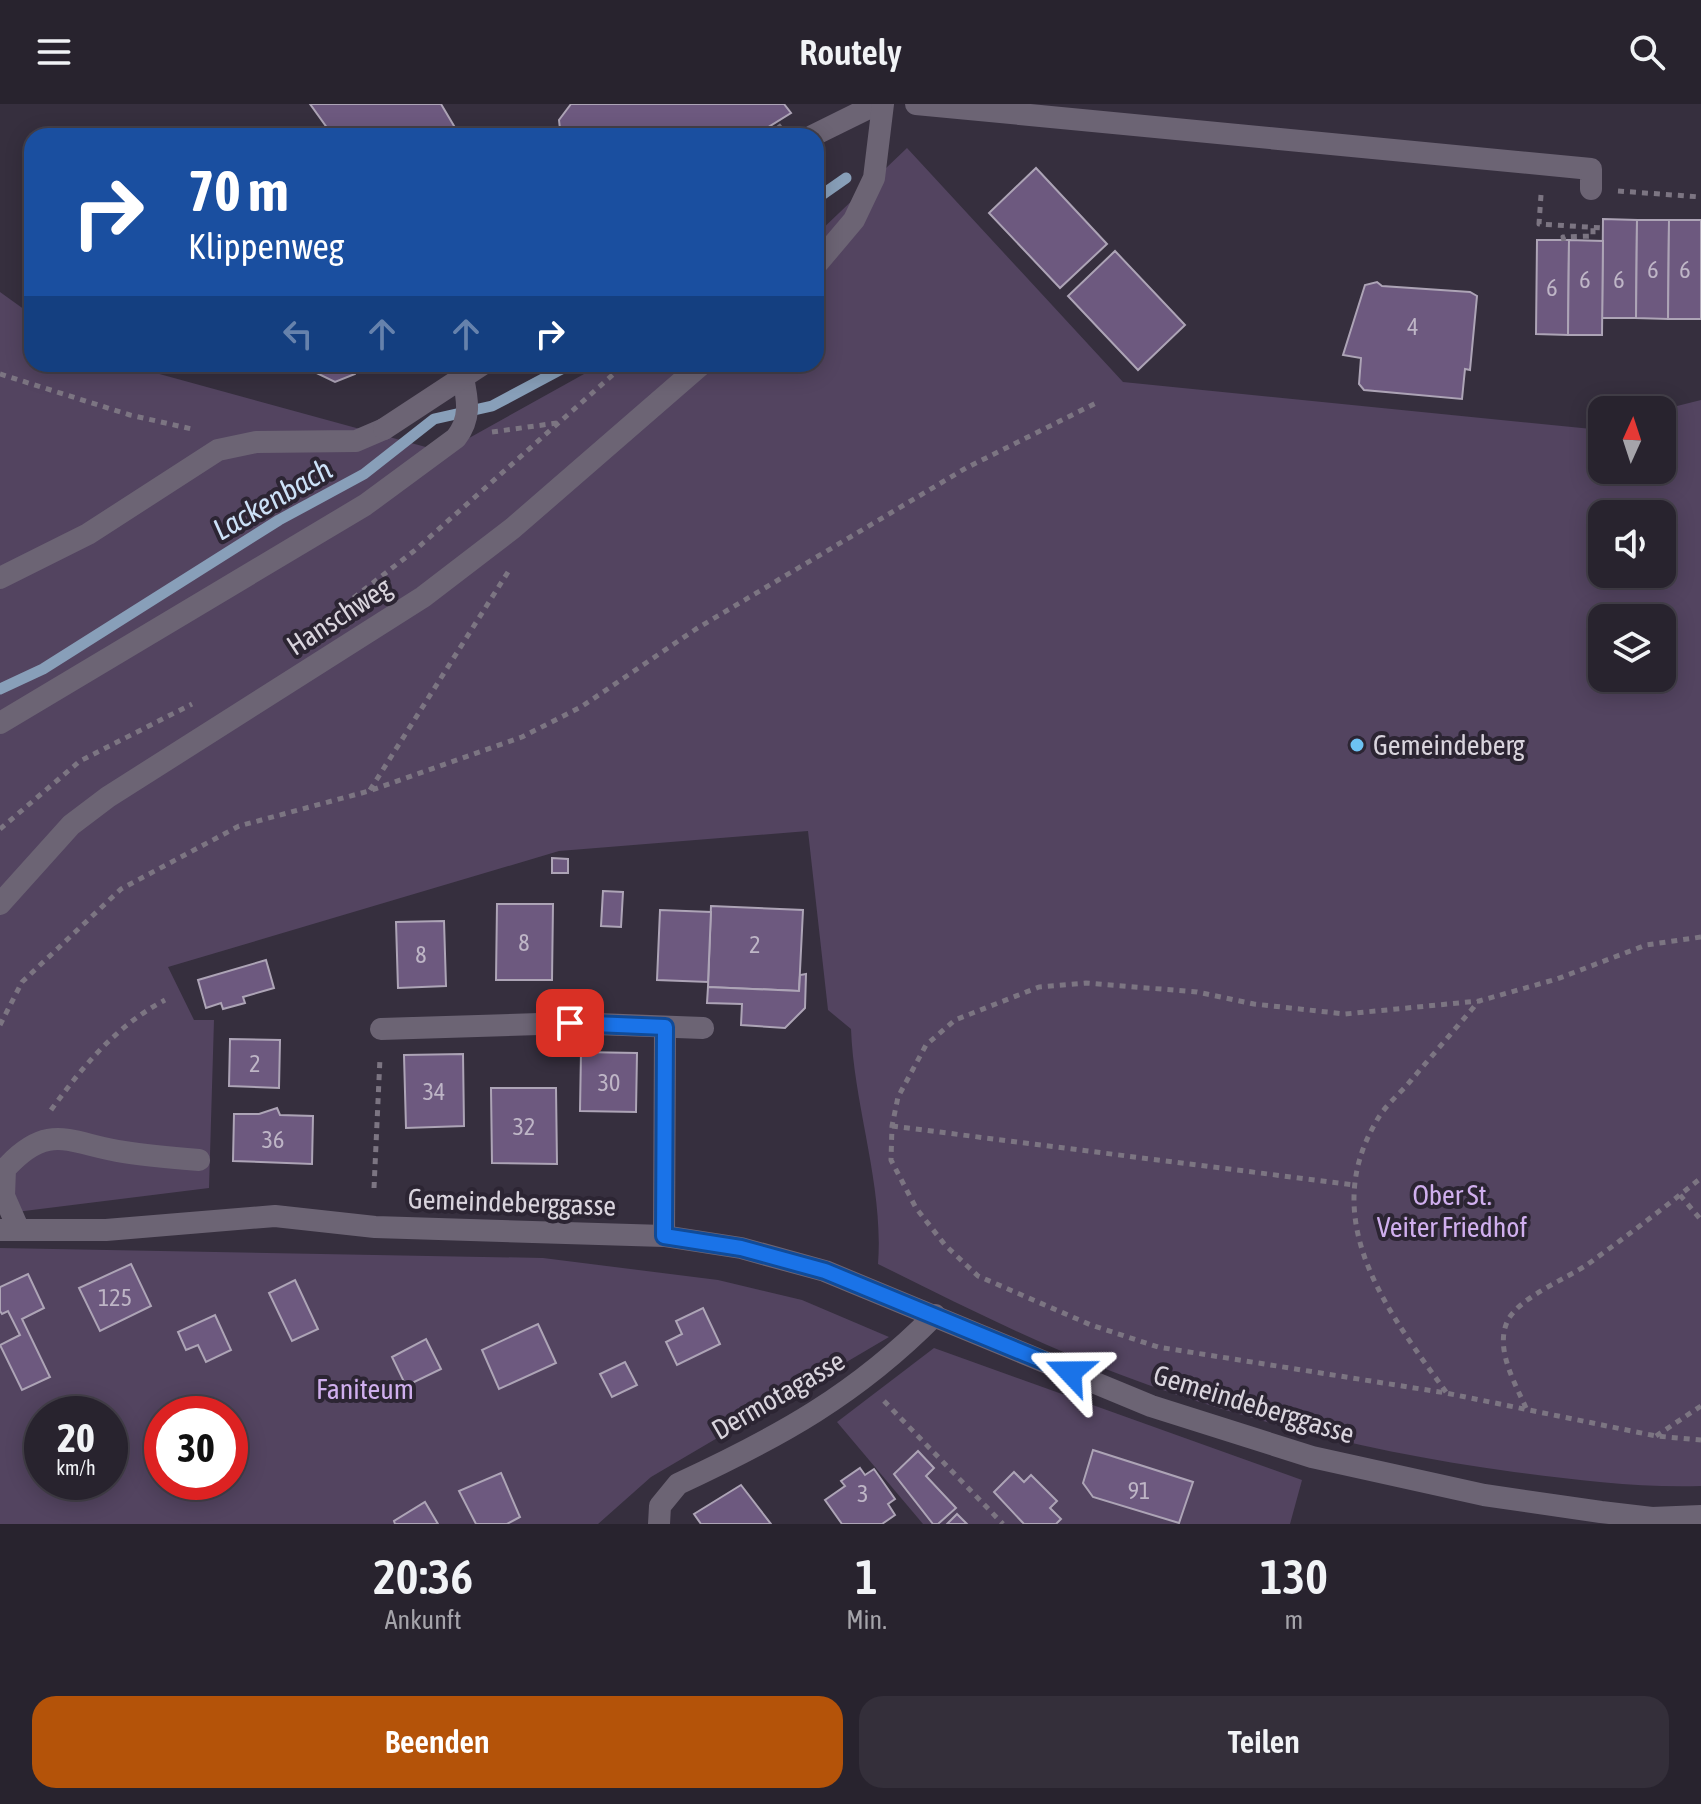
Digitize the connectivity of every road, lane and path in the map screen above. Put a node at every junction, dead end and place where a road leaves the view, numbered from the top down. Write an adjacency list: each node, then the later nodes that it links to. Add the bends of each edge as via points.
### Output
1 (880, 104): 3 (street); 10 (street, via 874,178 854,220)
2 (916, 104): 4 (street, via 1591,169)
3 (824, 130)
4 (1591, 189): 5 (path)
5 (1701, 197)
6 (1541, 200): 7 (path, via 1539,224)
7 (1593, 227): 8 (path); 9 (path, via 1593,236 1563,237)
8 (1603, 228)
9 (1564, 241)
10 (824, 256)
11 (472, 372): 15 (street)
12 (616, 372): 17 (path)
13 (693, 372): 27 (street, Hanschweg, via 513,528 423,597 71,825)
14 (0, 374): 18 (path, via 130,415)
15 (463, 378): 19 (street, via 468,402); 21 (street, via 356,441 256,442 218,450 88,534)
16 (1096, 403): 25 (path, via 966,468 696,629 581,707 522,737)
17 (559, 422): 19 (path); 22 (path, via 414,551)
18 (200, 430)
19 (461, 431): 24 (street, via 365,505)
20 (512, 565): 25 (path)
21 (0, 578)
22 (321, 623)
23 (199, 700): 26 (path, via 80,761)
24 (0, 723)
25 (369, 791): 31 (path, via 239,826 121,889 22,982)
26 (0, 829)
27 (0, 904)
28 (1701, 937): 30 (path, via 1646,945)
29 (165, 1000): 36 (path, via 133,1017 80,1070)
30 (1479, 1001): 35 (path, via 1345,1014 1197,992 1086,983 1039,987 955,1020 926,1045 898,1097); 39 (path, via 1376,1120)
31 (0, 1025)
32 (665, 1027): 33 (street); 34 (street, via 570,1023); 45 (street)
33 (703, 1028)
34 (381, 1029): 40 (path)
35 (892, 1126): 39 (path); 48 (path, via 891,1160 916,1208 978,1276 1026,1300 1158,1347)
36 (25, 1147): 37 (street, via 62,1137 121,1152); 41 (street, via 5,1169)
37 (199, 1160)
38 (1701, 1178): 42 (path)
39 (1354, 1185): 48 (path, via 1356,1225 1370,1278)
40 (374, 1188)
41 (2, 1195): 44 (street)
42 (1680, 1195): 43 (path); 50 (path, via 1585,1266 1524,1302 1508,1320 1506,1359)
43 (1701, 1220)
44 (9, 1229): 45 (street, Gemeindeberggasse, via 106,1230 275,1216 375,1227)
45 (664, 1236): 46 (street, Gemeindeberggasse, via 741,1248 825,1271)
46 (935, 1315): 47 (street, Dermotagasse); 54 (street, Gemeindeberggasse, via 1151,1406 1312,1457 1484,1495)
47 (865, 1380): 55 (street, Dermotagasse, via 829,1406 678,1484 660,1506); 56 (path)
48 (1446, 1393): 50 (path)
49 (1701, 1406): 51 (path)
50 (1526, 1409): 51 (path)
51 (1656, 1436): 52 (path)
52 (1701, 1440)
53 (1701, 1516): 54 (street, Gemeindeberggasse)
54 (1654, 1521)
55 (659, 1524)
56 (1003, 1524)

